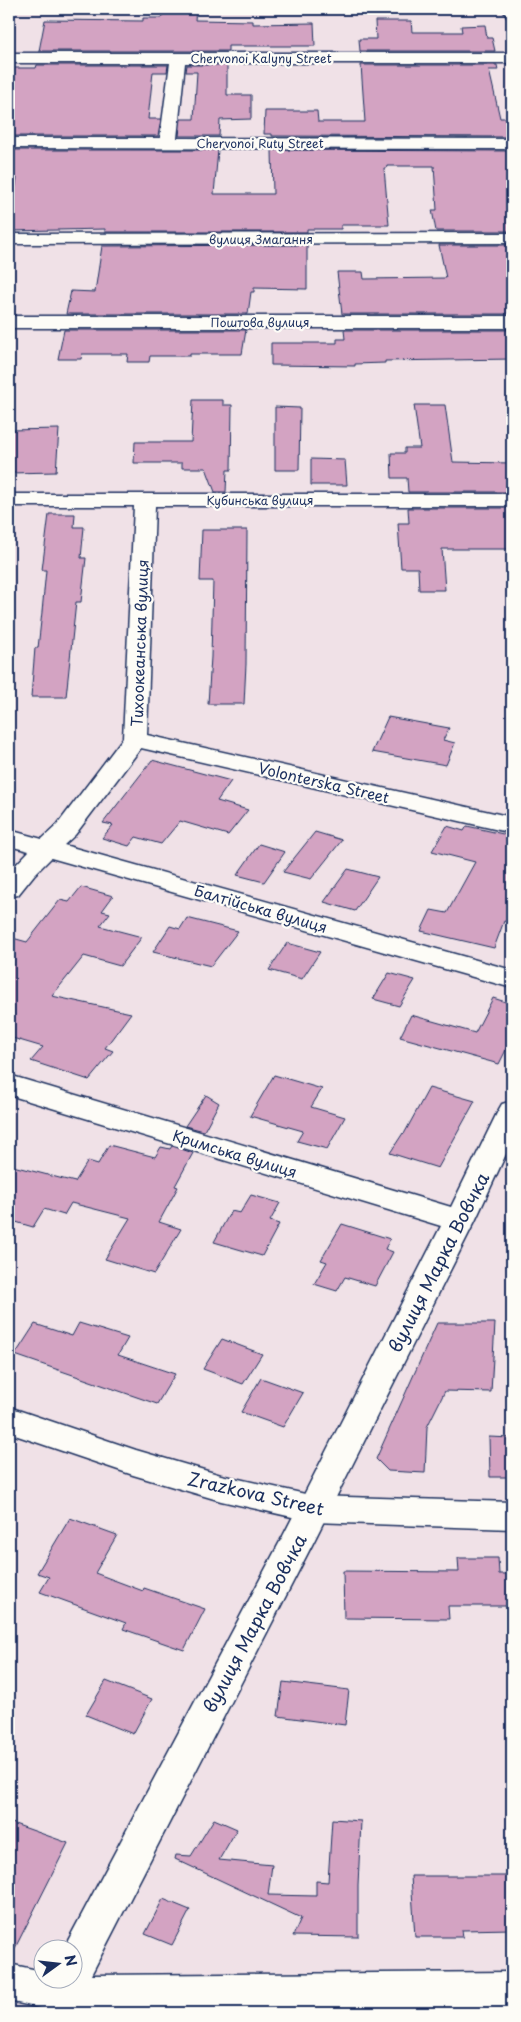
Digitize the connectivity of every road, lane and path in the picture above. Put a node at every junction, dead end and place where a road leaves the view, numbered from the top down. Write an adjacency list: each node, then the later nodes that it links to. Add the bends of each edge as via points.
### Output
1 (511, 9): 2 (street)
2 (512, 14)
3 (9, 58): 4 (street, Chervonoi Kalyny Street)
4 (178, 58): 5 (street, Chervonoi Kalyny Street); 6 (street)
5 (512, 58)
6 (168, 143): 7 (street, Chervonoi Ruty Street); 8 (street, Chervonoi Ruty Street)
7 (9, 144)
8 (512, 144)
9 (512, 238): 10 (street, вулиця Змагання)
10 (9, 239)
11 (9, 322): 12 (street, Поштова вулиця)
12 (512, 322)
13 (9, 500): 14 (street, Кубинська вулиця)
14 (145, 500): 15 (street, Кубинська вулиця); 16 (street, Тихоокеанська вулиця)
15 (512, 500)
16 (135, 739): 17 (street, Volonterska Street); 19 (street, Тихоокеанська вулиця, via 66,830)
17 (512, 825)
18 (9, 838): 19 (street, Балтійська вулиця)
19 (47, 849): 20 (street, Тихоокеанська вулиця); 21 (street, Балтійська вулиця)
20 (9, 889)
21 (512, 979)
22 (9, 1085): 24 (street, Кримська вулиця)
23 (512, 1111): 24 (street, вулиця Марка Вовчка)
24 (460, 1221): 26 (street, вулиця Марка Вовчка)
25 (9, 1420): 26 (street, Zrazkova Street, via 221,1488)
26 (314, 1509): 27 (street, Zrazkova Street); 28 (street, вулиця Марка Вовчка)
27 (512, 1516)
28 (82, 1954)
29 (9, 1983): 30 (street)
30 (32, 1986)
31 (63, 1990): 32 (street)
32 (512, 1991)

